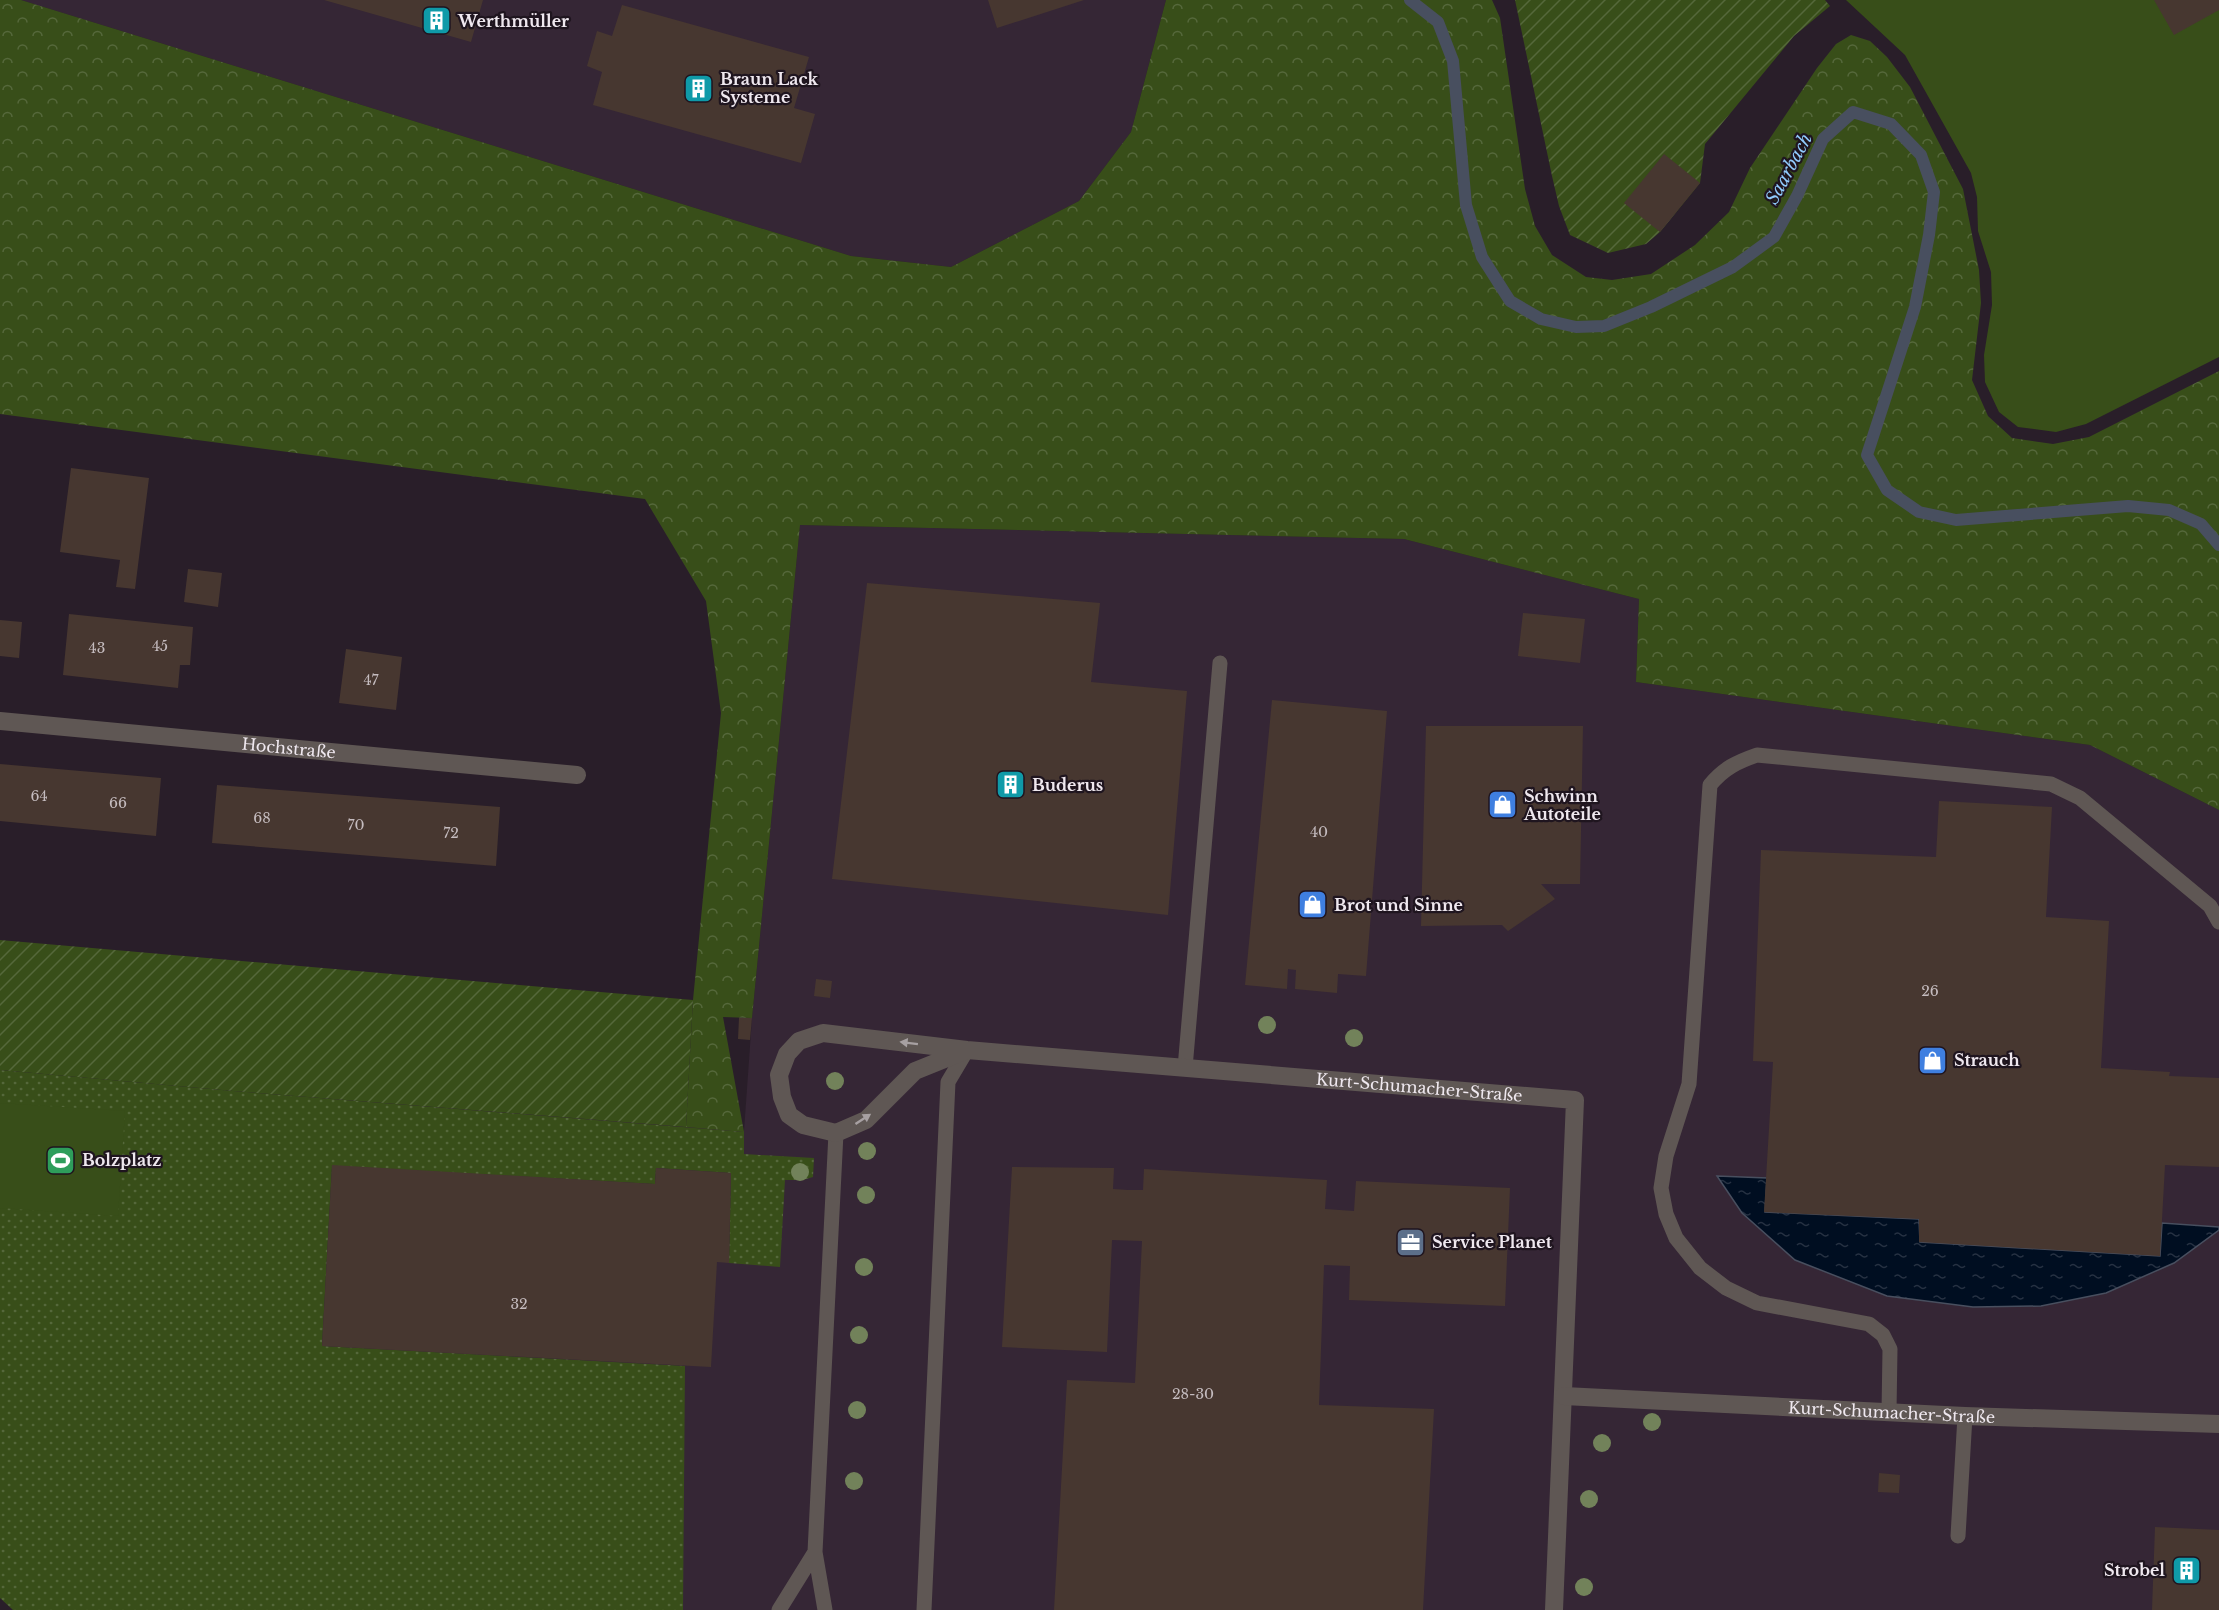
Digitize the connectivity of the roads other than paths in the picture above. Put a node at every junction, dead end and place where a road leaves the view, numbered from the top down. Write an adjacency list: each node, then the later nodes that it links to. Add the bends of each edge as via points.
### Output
1 (1220, 663): 6 (lane)
2 (0, 721): 3 (street, Hochstraße)
3 (577, 775)
4 (2219, 922): 9 (lane, via 2210,906 2080,798 2051,784 1757,755 1734,762 1710,785 1689,1084 1666,1156 1661,1188 1666,1214 1676,1238 1700,1268 1726,1288 1757,1303 1869,1324 1883,1335 1890,1349)
5 (967, 1050): 6 (street, Kurt-Schumacher-Straße); 7 (street, Kurt-Schumacher-Straße, one-way to 5, via 866,1120 915,1071); 7 (street, Kurt-Schumacher-Straße, one-way to 7, via 823,1033 800,1041 787,1054 779,1075 782,1097 789,1114 804,1125); 16 (lane, via 948,1082)
6 (1185, 1068): 8 (street, Kurt-Schumacher-Straße, via 1575,1100)
7 (836, 1133): 13 (lane)
8 (1564, 1396): 9 (street, Kurt-Schumacher-Straße); 17 (street, Kurt-Schumacher-Straße)
9 (1889, 1412): 10 (street, Kurt-Schumacher-Straße)
10 (1965, 1416): 11 (street, Kurt-Schumacher-Straße); 12 (lane)
11 (2219, 1424)
12 (1958, 1536)
13 (815, 1551): 14 (lane); 15 (lane)
14 (779, 1610)
15 (825, 1610)
16 (924, 1610)
17 (1554, 1610)

